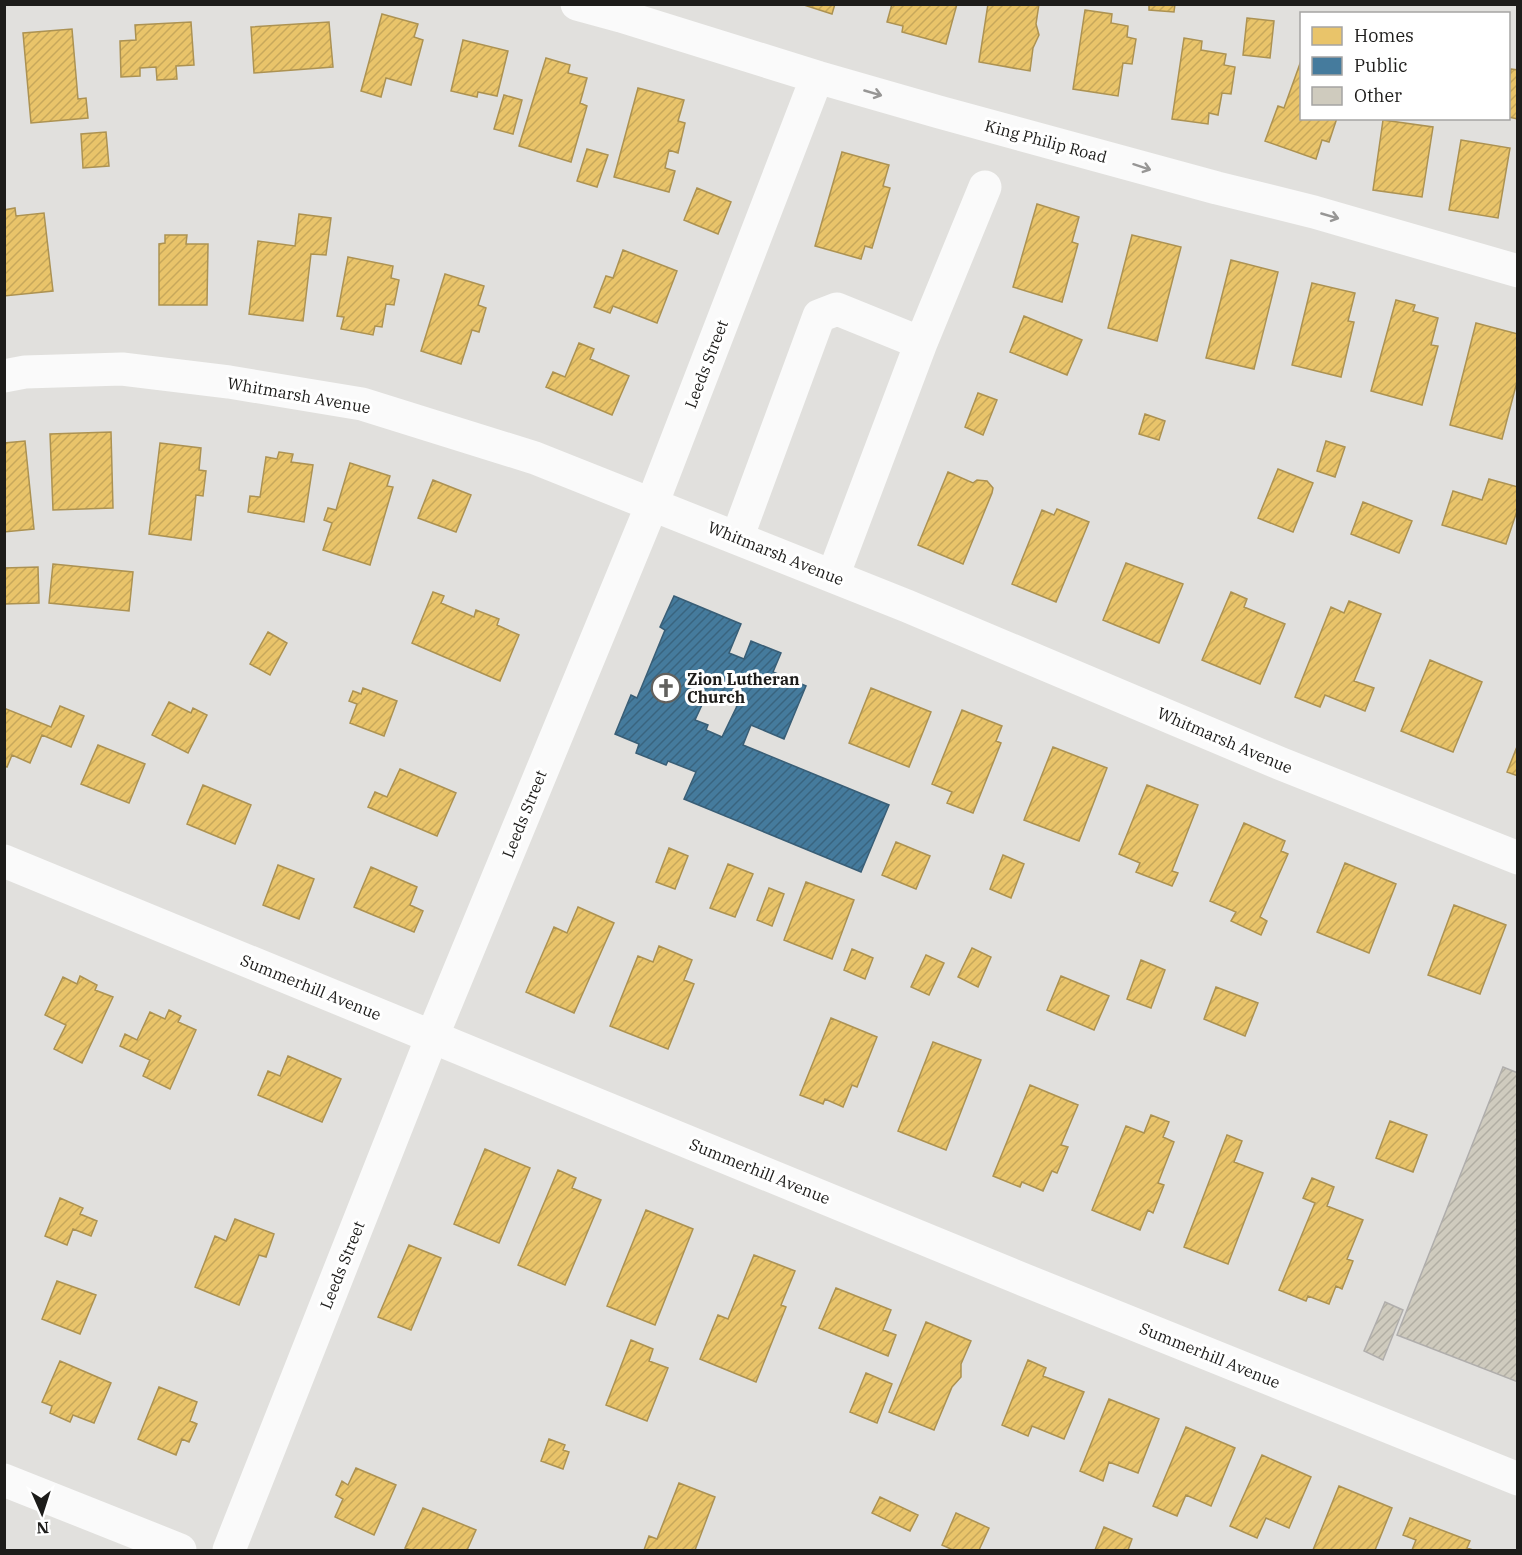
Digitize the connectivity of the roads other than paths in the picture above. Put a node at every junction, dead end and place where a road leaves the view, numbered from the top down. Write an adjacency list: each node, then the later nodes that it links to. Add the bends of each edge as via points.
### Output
1 (577, 4): 2 (street, King Philip Road)
2 (817, 77): 4 (street, King Philip Road, one-way to 4); 7 (street, Leeds Street)
3 (985, 187): 5 (street)
4 (1518, 271)
5 (921, 343): 8 (street, via 837,309 819,316); 9 (street)
6 (4, 376): 7 (street, Whitmarsh Avenue, via 122,369 362,404 535,458)
7 (652, 504): 8 (street, Whitmarsh Avenue); 12 (street, Leeds Street)
8 (737, 538): 9 (street, Whitmarsh Avenue)
9 (833, 576): 10 (street, Whitmarsh Avenue, via 1279,763)
10 (1518, 858)
11 (4, 861): 12 (street, Summerhill Avenue)
12 (432, 1037): 13 (street, Summerhill Avenue); 16 (street, Leeds Street)
13 (1518, 1479)
14 (4, 1480): 15 (street)
15 (180, 1551)
16 (229, 1551)

